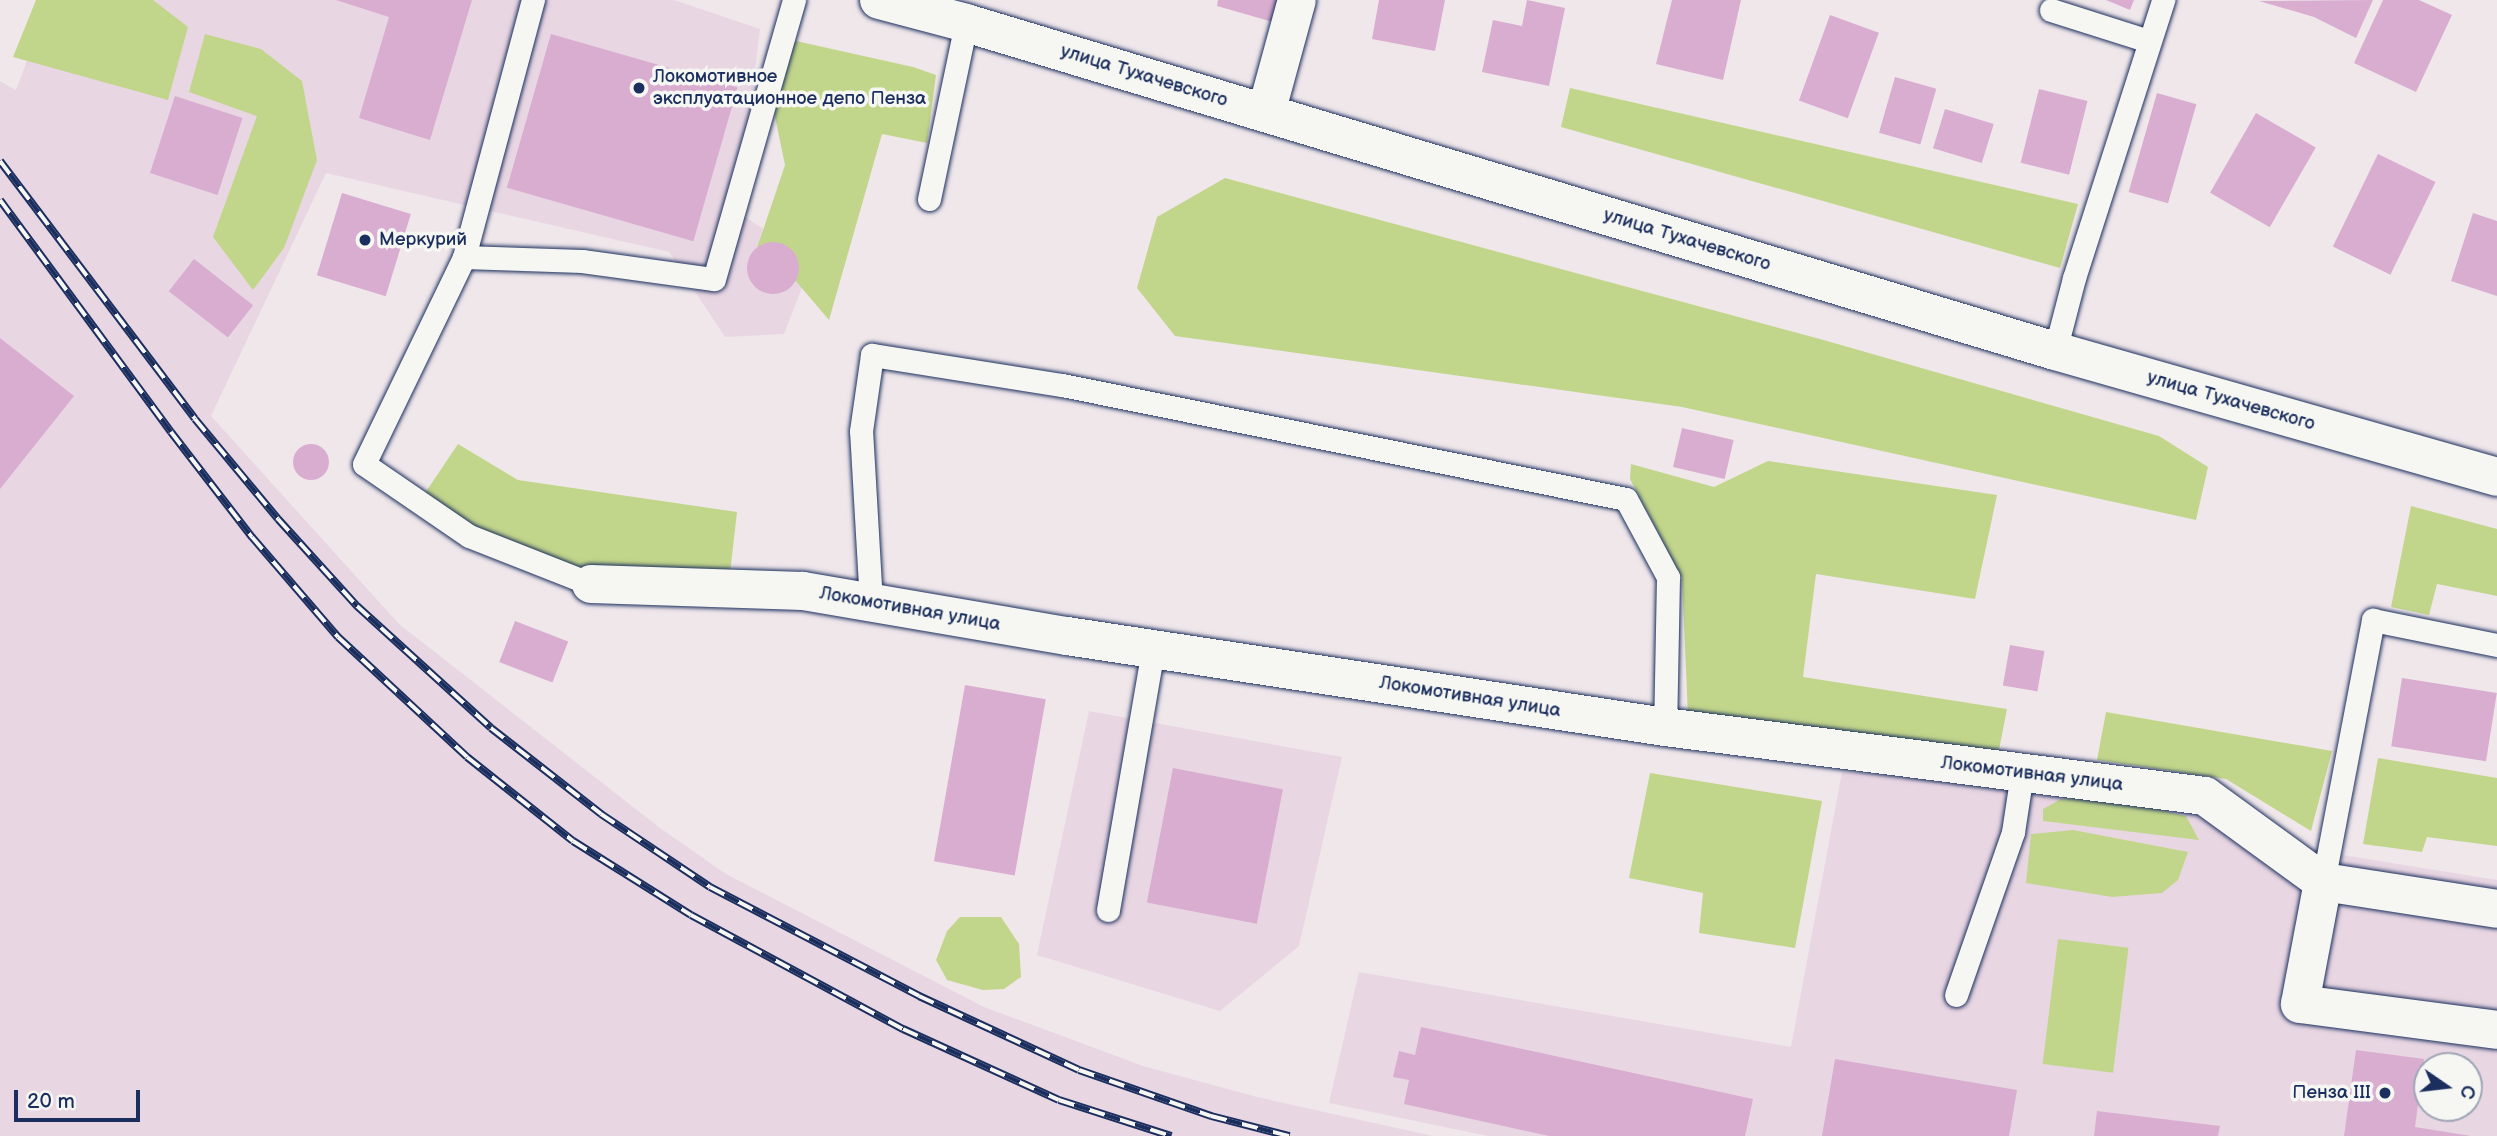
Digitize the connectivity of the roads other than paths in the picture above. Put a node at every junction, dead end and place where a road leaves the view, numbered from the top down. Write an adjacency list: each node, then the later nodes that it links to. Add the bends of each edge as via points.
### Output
1 (533, 0): 11 (lane)
2 (794, 0): 11 (lane, via 714,279 582,261)
3 (878, 0): 7 (street, улица Тухачевского)
4 (1297, 0): 9 (street)
5 (2163, 0): 8 (lane)
6 (2051, 10): 8 (lane)
7 (966, 23): 9 (street, улица Тухачевского); 10 (lane)
8 (2149, 41): 12 (lane)
9 (1266, 113): 12 (street, улица Тухачевского)
10 (929, 198)
11 (464, 257): 14 (lane, via 364,464 469,536)
12 (2055, 351): 13 (street, улица Тухачевского)
13 (2497, 477)
14 (591, 584): 15 (street, Локомотивная улица, via 803,592)
15 (872, 603): 17 (street, Локомотивная улица); 18 (lane, via 861,431 872,355 1062,385 1626,499 1668,577)
16 (2497, 645): 20 (lane, via 2373,620)
17 (1153, 649): 18 (street, Локомотивная улица); 22 (lane)
18 (1665, 727): 19 (street, Локомотивная улица)
19 (2022, 773): 20 (street, Локомотивная улица, via 2205,796); 23 (lane, via 2012,832)
20 (2323, 882): 21 (street); 24 (street, via 2300,1004)
21 (2497, 909)
22 (1108, 910)
23 (1956, 995)
24 (2497, 1030)

